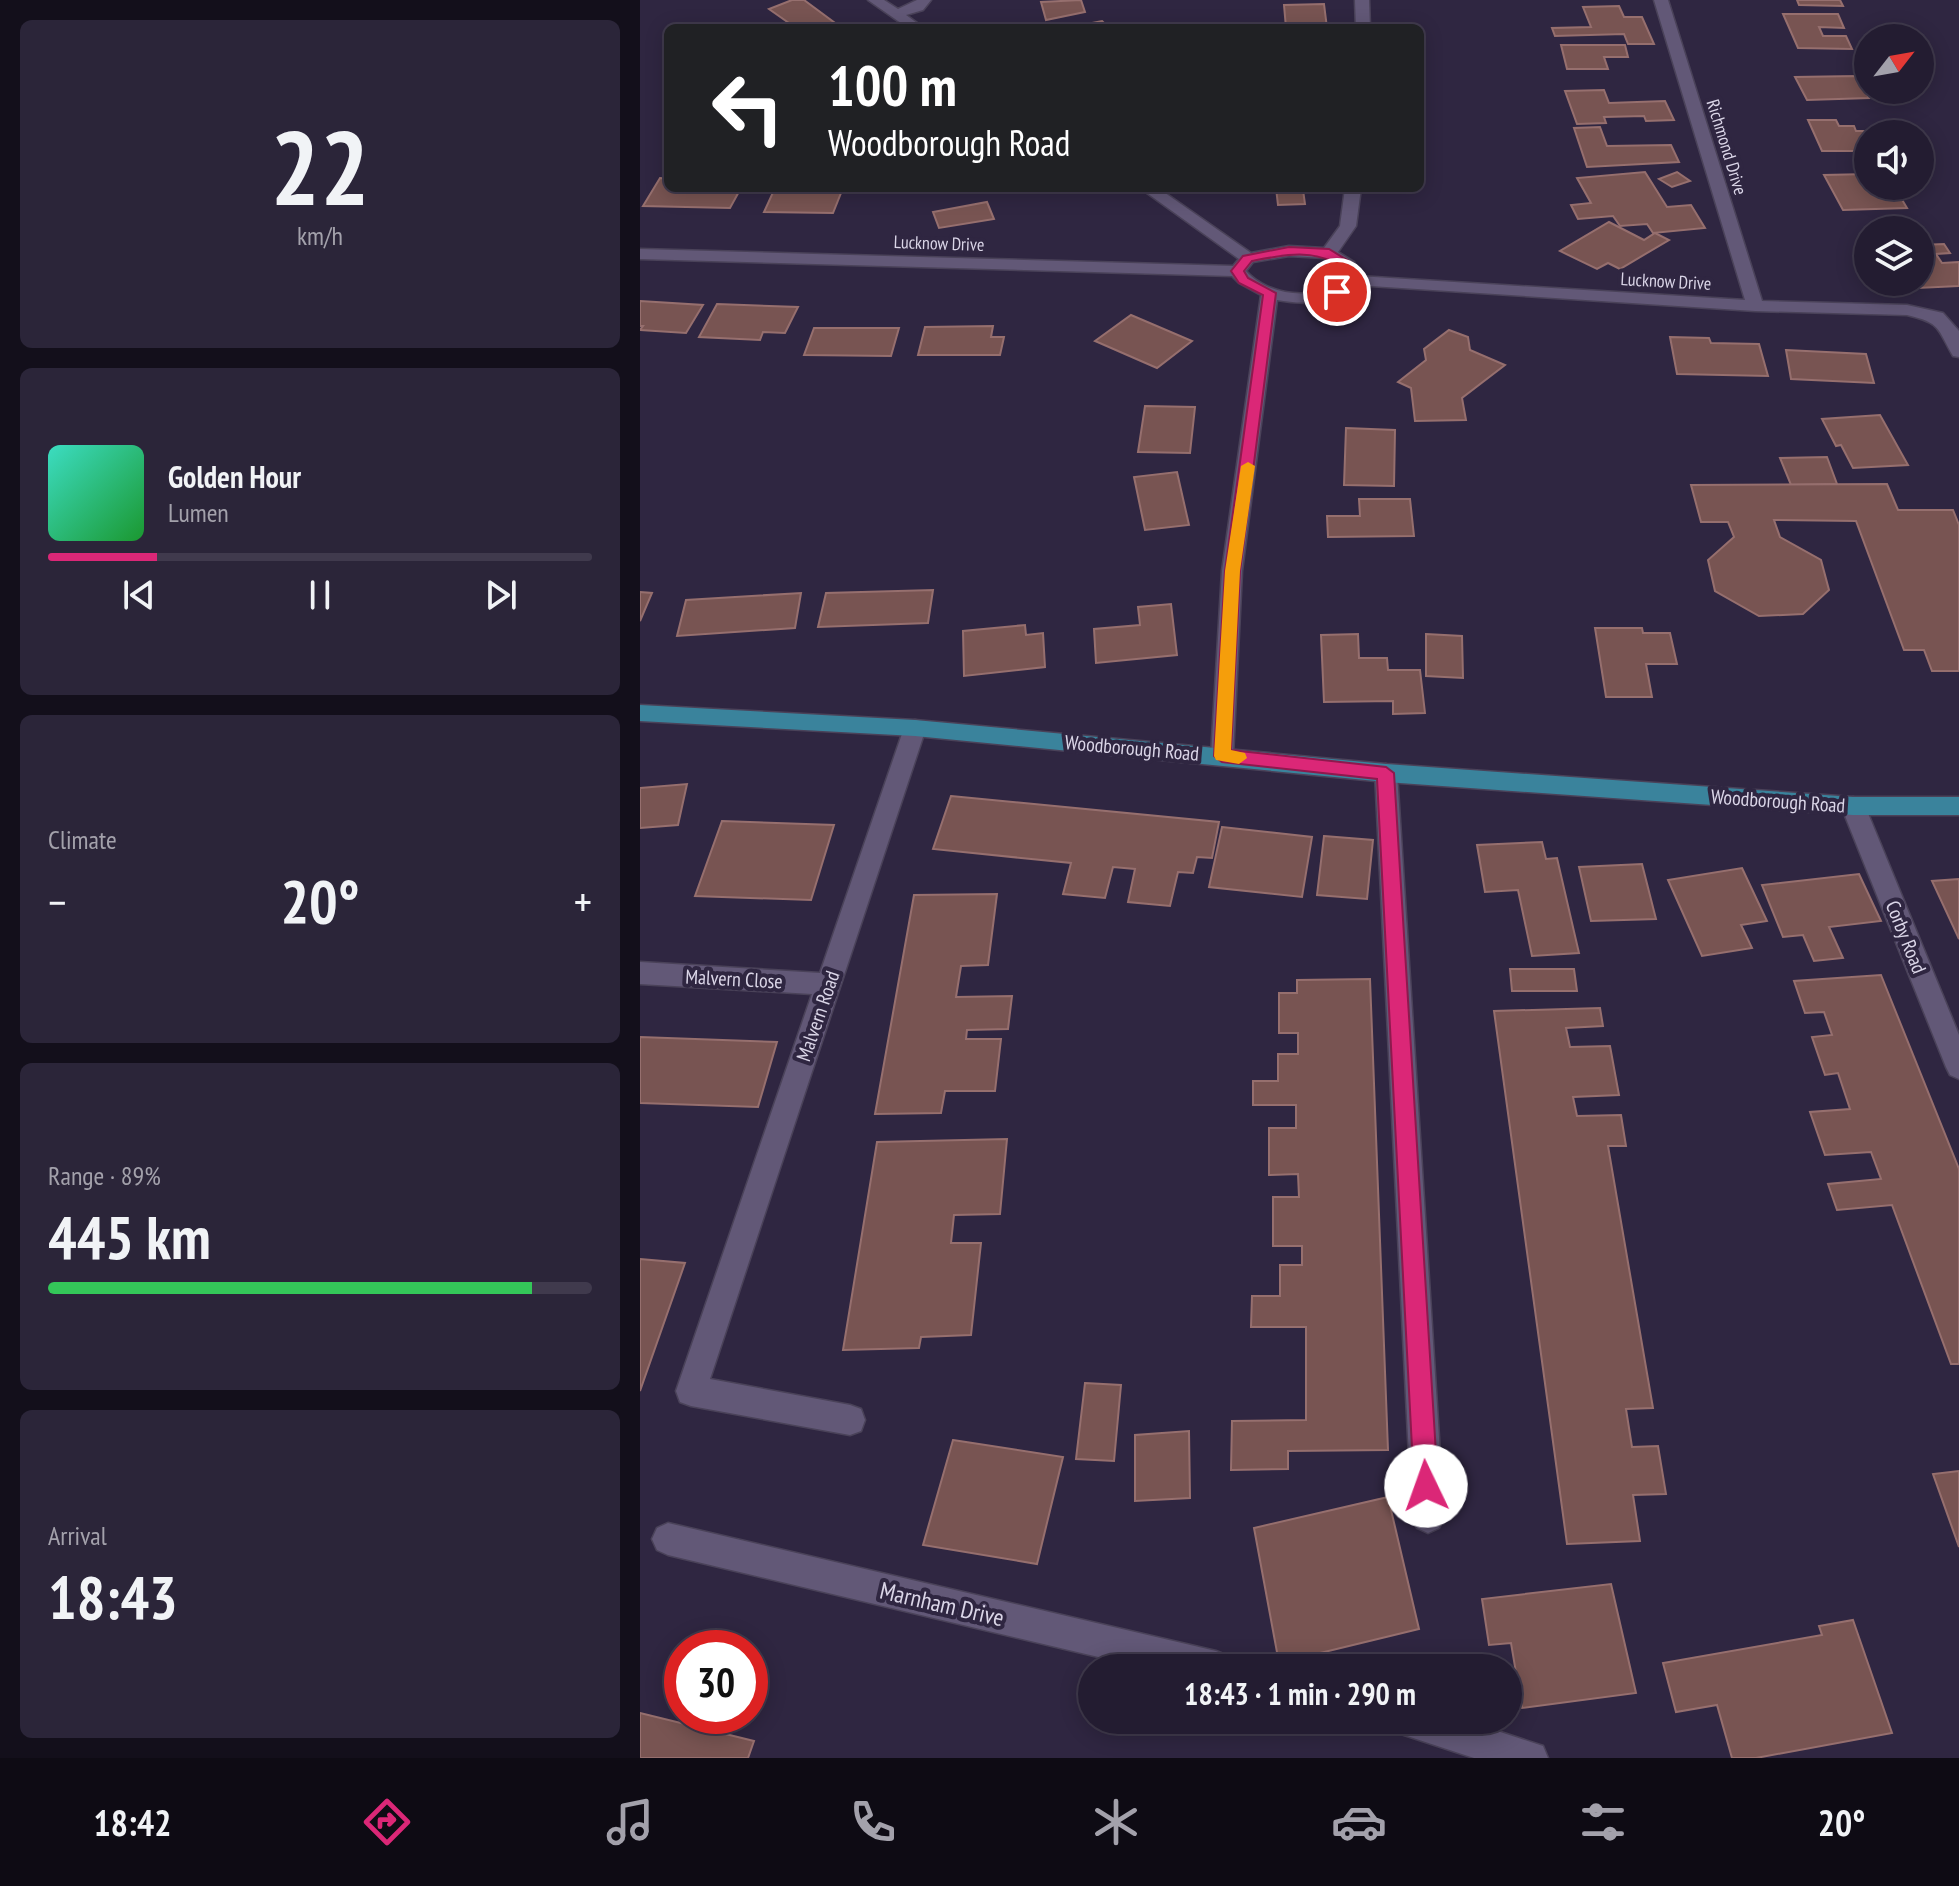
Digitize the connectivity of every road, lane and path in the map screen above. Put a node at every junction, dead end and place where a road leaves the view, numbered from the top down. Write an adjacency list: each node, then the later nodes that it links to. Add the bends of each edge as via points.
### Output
1 (875, 0): 5 (street)
2 (924, 0): 5 (street)
3 (1362, 0): 7 (street)
4 (1661, 0): 15 (street, Richmond Drive)
5 (896, 14): 6 (street)
6 (911, 24)
7 (1363, 24)
8 (1153, 192): 12 (street)
9 (1352, 192): 10 (street, via 1348,226)
10 (1329, 253): 12 (street, Lucknow Drive, via 1289,251); 13 (street, via 1348,265)
11 (640, 254): 12 (street, Lucknow Drive)
12 (1242, 265): 14 (street, Lucknow Drive, via 1243,280)
13 (1351, 280): 14 (street, Lucknow Drive, via 1337,292 1314,296); 15 (street, Lucknow Drive)
14 (1270, 293): 19 (street, via 1232,571)
15 (1755, 306): 16 (street, Lucknow Drive, via 1907,310 1937,317 1950,330)
16 (1959, 352)
17 (640, 713): 18 (main road, Woodborough Road)
18 (915, 728): 19 (main road, Woodborough Road); 24 (street, Malvern Road)
19 (1222, 756): 20 (main road, Woodborough Road)
20 (1386, 773): 21 (main road, Woodborough Road); 27 (street)
21 (1853, 806): 22 (main road, Woodborough Road); 25 (street, Corby Road)
22 (1959, 806)
23 (640, 973): 24 (street, Malvern Close)
24 (828, 984): 26 (street, Malvern Road, via 691,1391)
25 (1959, 1067)
26 (850, 1420)
27 (1428, 1517)
28 (668, 1539): 29 (street, Marnham Drive)
29 (1157, 1654)
30 (1453, 1734): 31 (street)
31 (1531, 1758)

